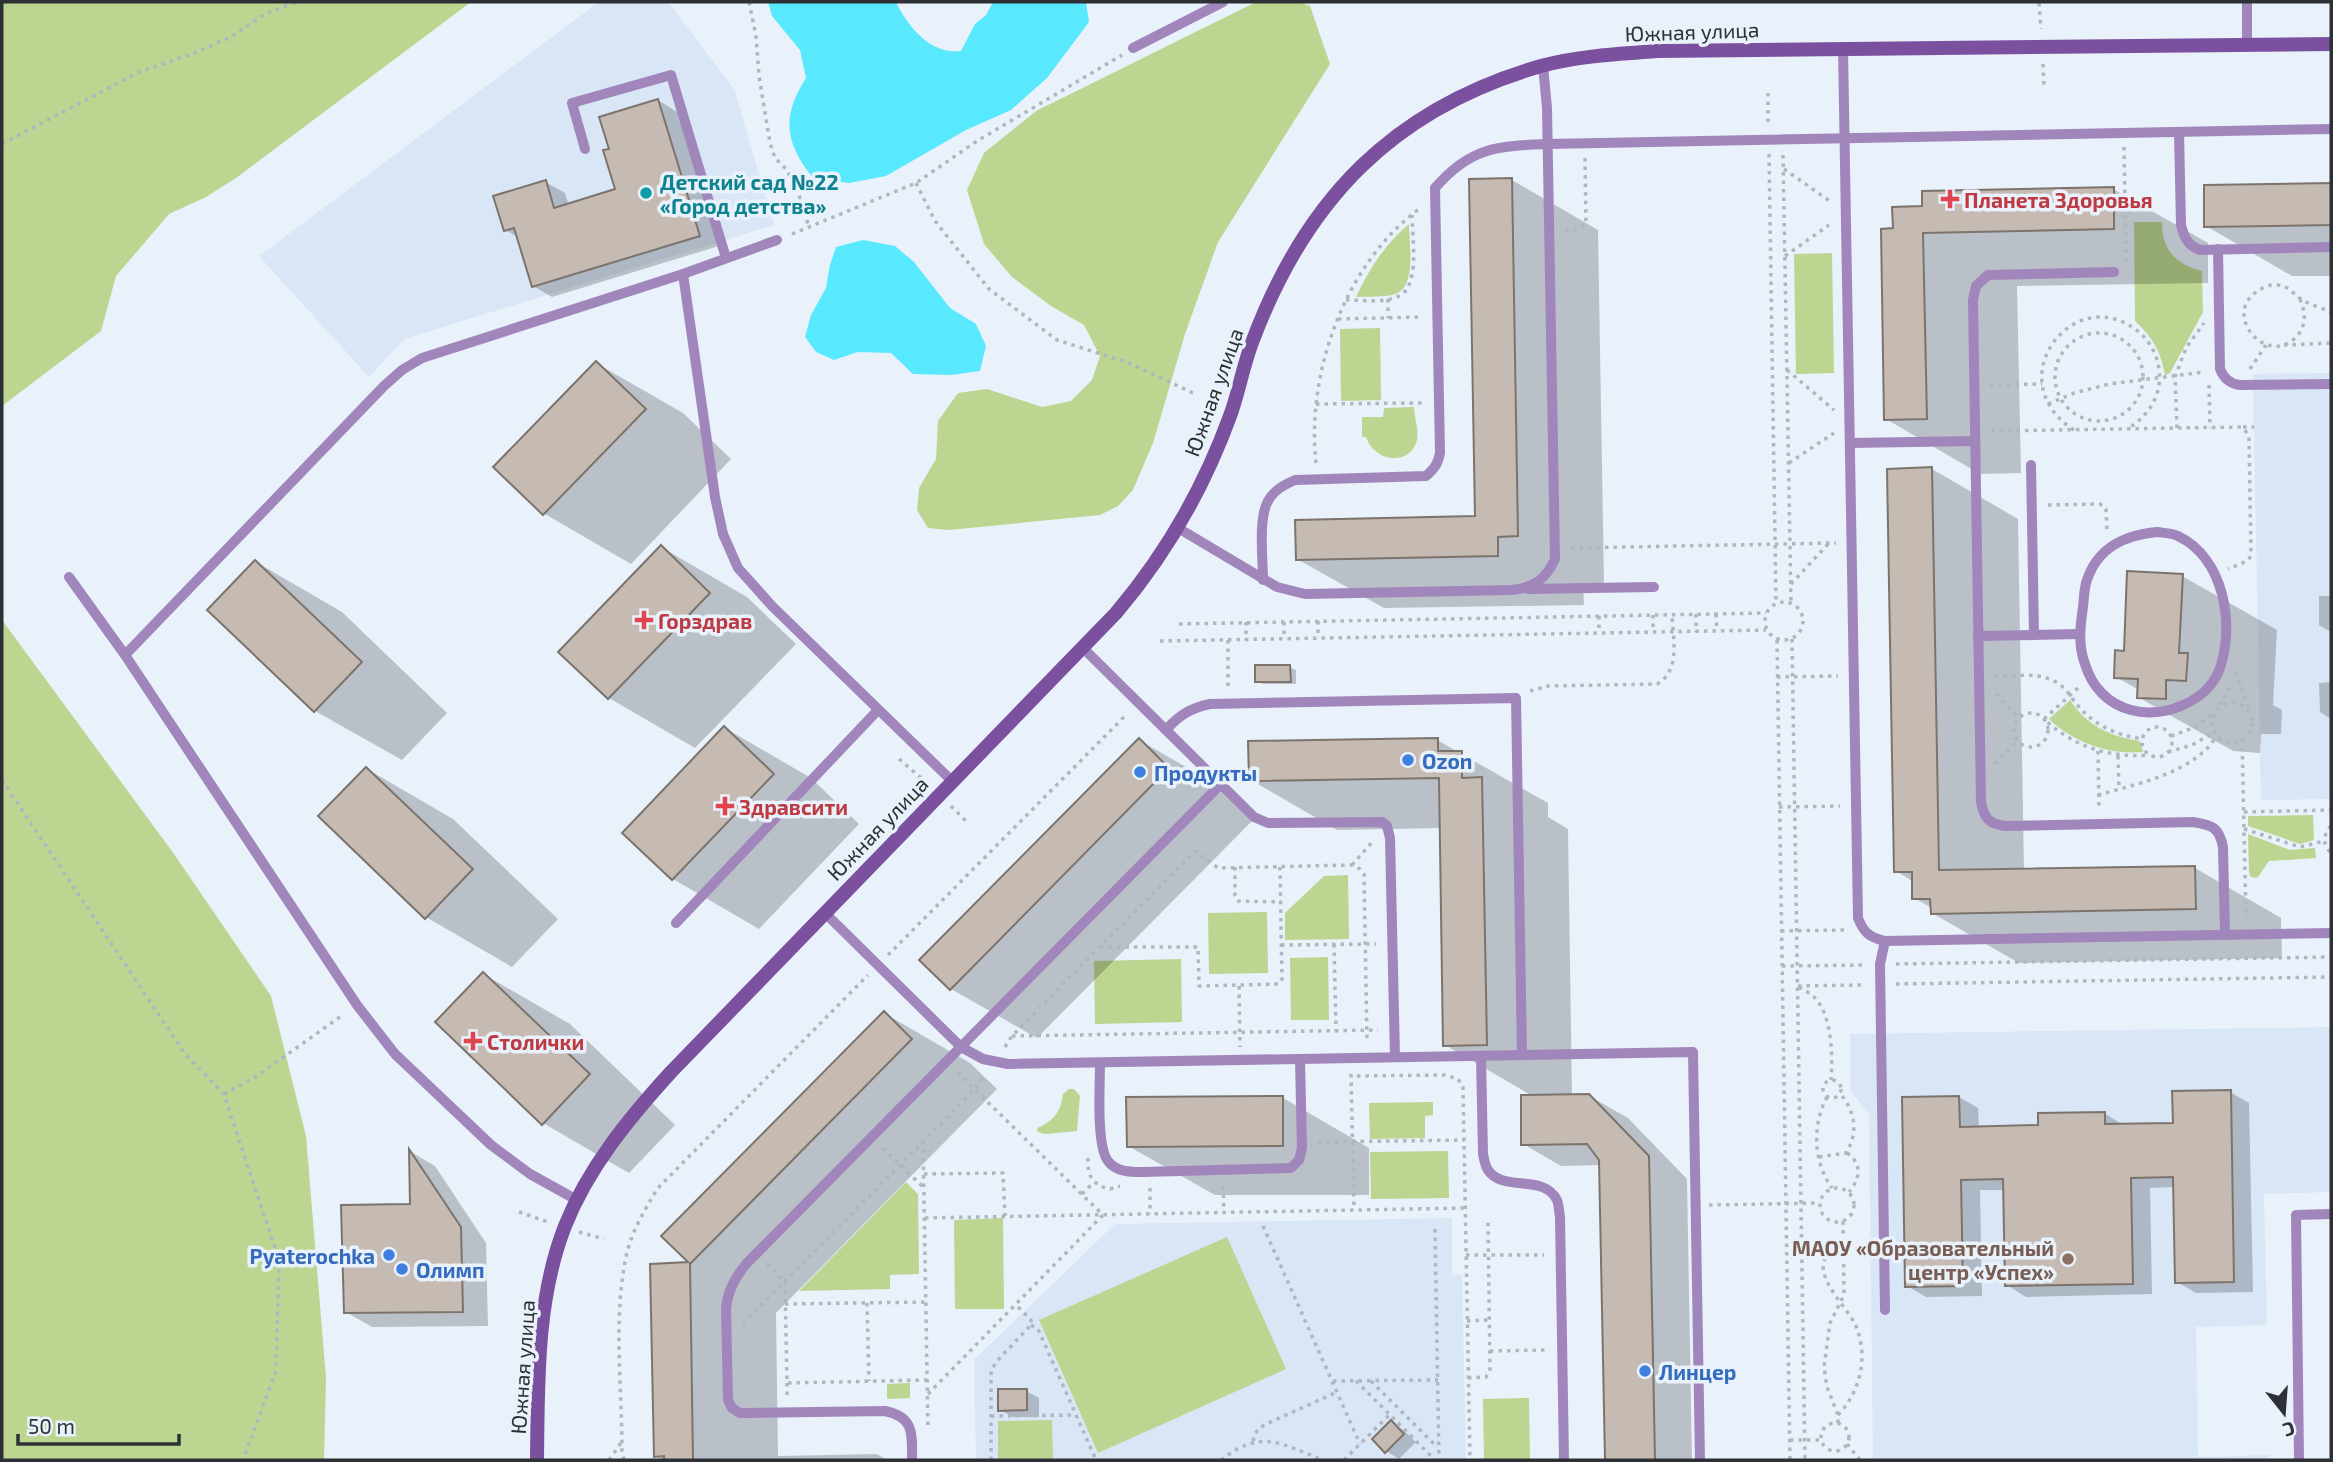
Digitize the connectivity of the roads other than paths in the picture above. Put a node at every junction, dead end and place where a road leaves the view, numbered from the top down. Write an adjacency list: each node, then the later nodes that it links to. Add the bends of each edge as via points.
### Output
1 (1223, 2): 5 (lane)
2 (2247, 2): 3 (lane)
3 (2247, 44): 4 (street, Южная улица); 6 (street, Южная улица)
4 (2331, 44)
5 (1133, 48)
6 (1843, 49): 7 (street, Южная улица, via 1657,51); 10 (lane)
7 (1543, 66): 11 (lane); 23 (street, Южная улица, via 1488,83 1436,109 1351,174 1317,218 1278,283 1252,341 1231,416)
8 (2331, 130): 9 (lane)
9 (2179, 132): 10 (lane); 15 (lane, via 2185,239 2200,250)
10 (1845, 138): 11 (lane); 21 (lane)
11 (1548, 144): 25 (lane, via 1503,146 1478,153 1435,188 1440,453 1433,470 1426,476 1294,480 1280,487 1267,502 1262,526); 27 (lane, via 1555,559 1539,582)
12 (585, 149): 16 (lane, via 572,103 671,75)
13 (776, 240): 16 (lane)
14 (2331, 247): 15 (lane)
15 (2217, 249): 19 (lane, via 2214,370 2234,384 2247,386)
16 (726, 258): 18 (lane)
17 (2114, 272): 20 (lane, via 1988,275 1976,286)
18 (683, 274): 32 (lane, via 422,358 402,370); 33 (lane, via 715,497 723,534 738,568)
19 (2331, 384)
20 (1975, 436): 21 (lane); 30 (lane)
21 (1850, 443): 41 (lane, via 1858,918 1871,938)
22 (2031, 465): 29 (lane)
23 (1178, 528): 25 (lane); 31 (street, Южная улица, via 1147,576)
24 (69, 577): 32 (lane)
25 (1264, 580): 27 (lane, via 1305,594)
26 (1654, 587): 27 (lane)
27 (1511, 590)
28 (2079, 634): 28 (lane, via 2087,580 2103,554 2136,534 2177,536 2204,558 2223,593 2225,634 2219,669 2203,692 2172,710 2142,713 2117,707 2091,683); 29 (lane)
29 (2034, 635): 30 (lane)
30 (1978, 636): 40 (lane, via 1984,816 1993,824 2210,825 2221,835 2223,847)
31 (1083, 648): 34 (lane); 35 (street, Южная улица)
32 (125, 654): 48 (lane, via 394,1054 491,1145)
33 (878, 710): 35 (lane); 38 (lane)
34 (1166, 730): 36 (lane); 43 (lane, via 1193,708 1210,704 1516,698)
35 (952, 781): 37 (street, Южная улица)
36 (1220, 784): 42 (lane); 45 (lane, via 1254,817 1268,824 1382,822 1387,826)
37 (825, 913): 42 (lane); 48 (street, Южная улица, via 634,1113)
38 (676, 923)
39 (2331, 933): 40 (lane)
40 (2225, 935): 41 (lane)
41 (1885, 941): 50 (lane, via 1880,964)
42 (961, 1047): 47 (lane, via 983,1059 1008,1064); 52 (lane, via 756,1254 733,1280 728,1295 728,1400 732,1408 740,1413 897,1413 910,1427)
43 (1522, 1055): 44 (lane); 54 (lane, via 1693,1052)
44 (1481, 1056): 45 (lane); 53 (lane, via 1486,1169 1497,1179 1535,1184 1557,1200)
45 (1395, 1057): 46 (lane)
46 (1300, 1059): 47 (lane); 47 (lane, via 1299,1160 1291,1167 1223,1171 1128,1172 1114,1168 1101,1144)
47 (1100, 1063)
48 (577, 1200): 51 (street, Южная улица, via 555,1259 541,1330)
49 (2331, 1214): 55 (lane, via 2295,1215)
50 (1885, 1310)
51 (537, 1460)
52 (912, 1460)
53 (1564, 1460)
54 (1700, 1460)
55 (2299, 1460)

